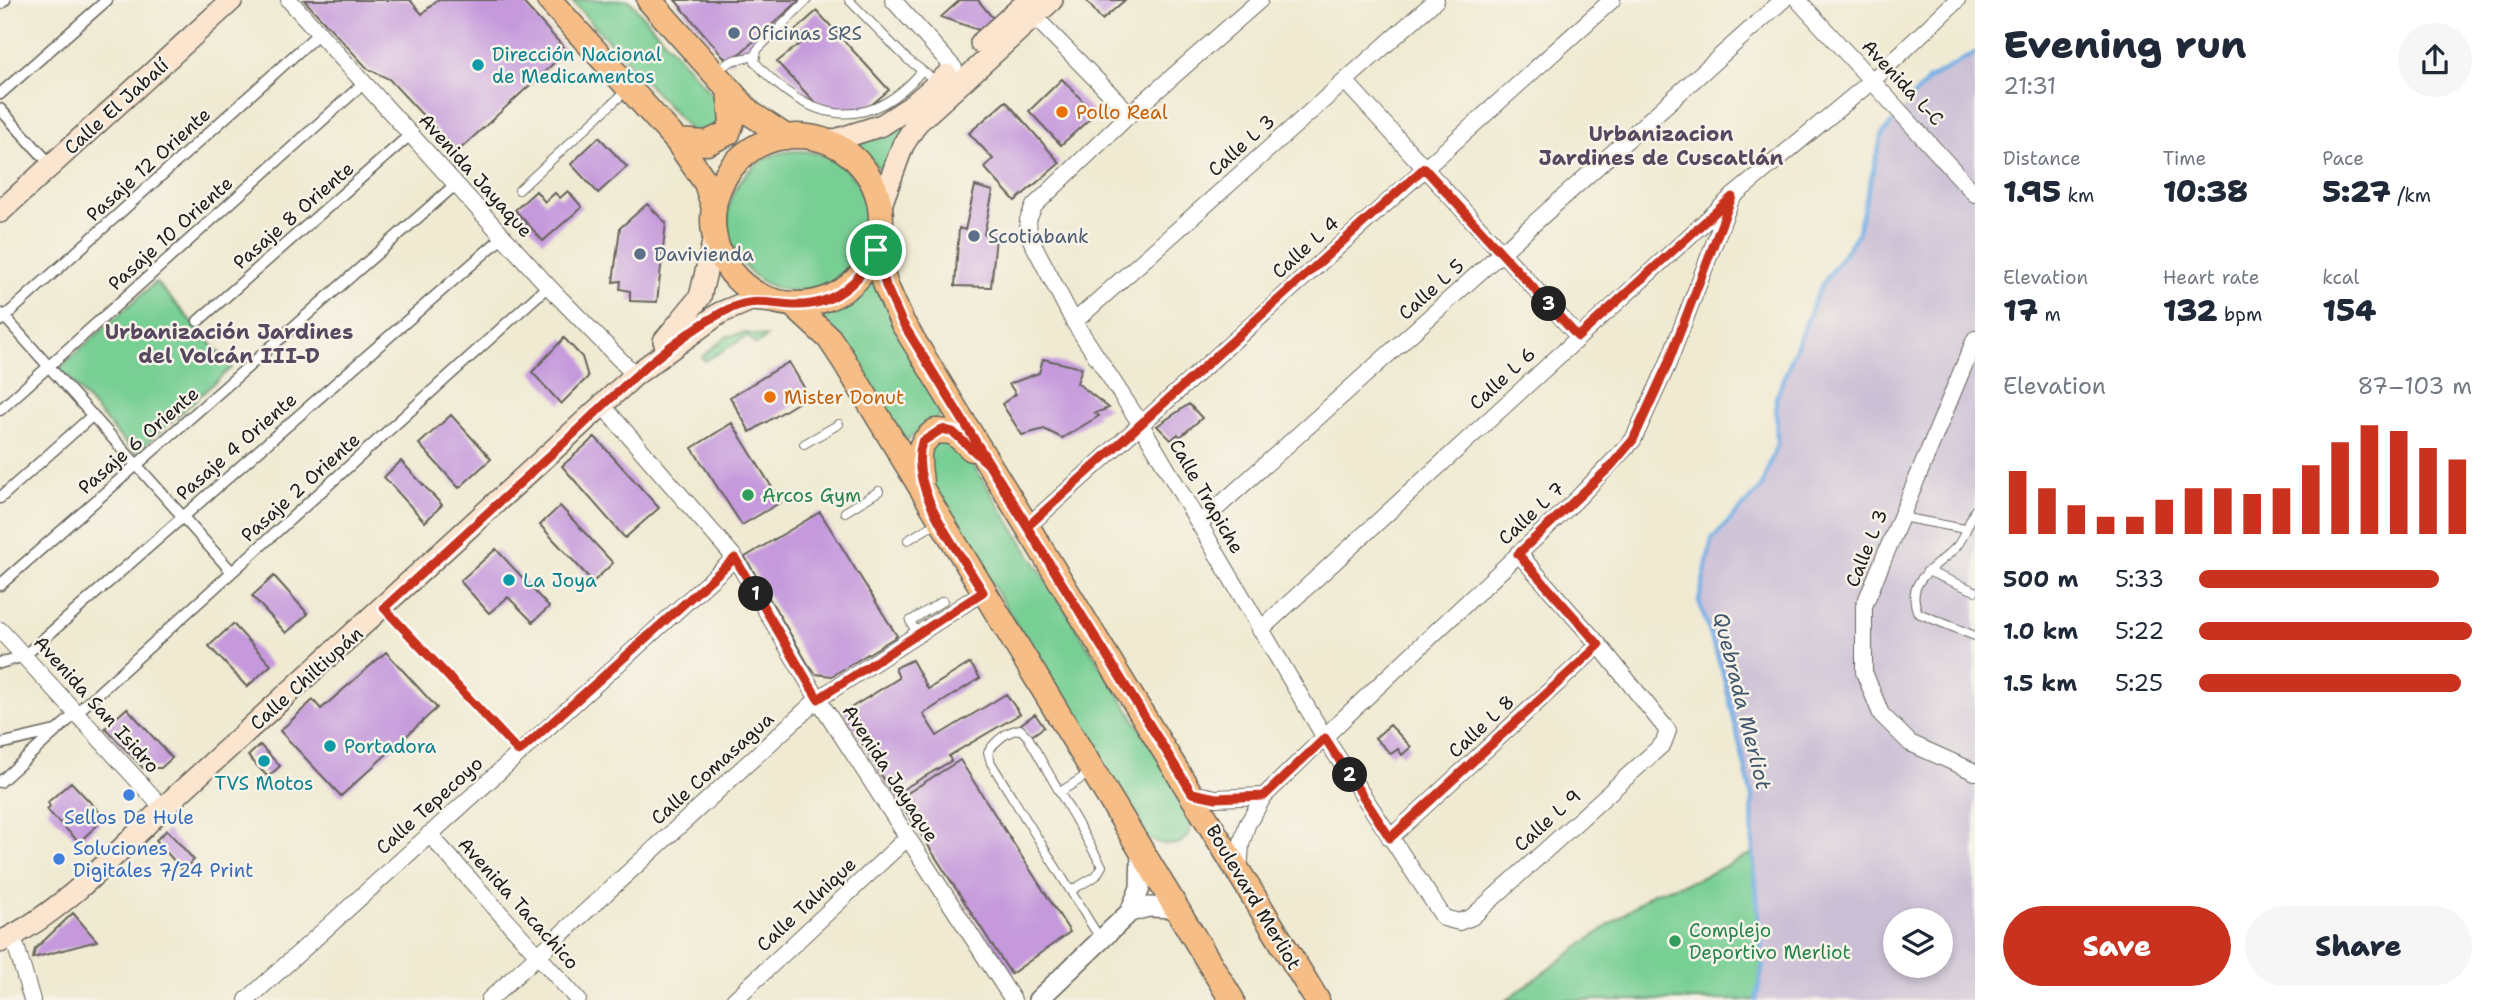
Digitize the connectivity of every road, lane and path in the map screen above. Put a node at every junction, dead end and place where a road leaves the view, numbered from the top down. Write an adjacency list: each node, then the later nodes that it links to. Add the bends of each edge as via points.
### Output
1 (5, 0): 17 (street)
2 (107, 0): 27 (street)
3 (232, 0): 35 (main road, Calle El Jabalí)
4 (289, 0): 19 (street, Avenida Jayaque)
5 (549, 0): 26 (main road)
6 (649, 0): 23 (main road)
7 (807, 0): 20 (lane)
8 (849, 0): 21 (lane)
9 (893, 0): 21 (street)
10 (1052, 0): 18 (main road)
11 (1260, 0): 29 (street, Calle Trapiche)
12 (1436, 0): 24 (street, Calle L 3)
13 (1612, 0): 36 (street, Calle L 4)
14 (1783, 0): 48 (street, Calle L 5)
15 (1798, 0): 22 (street, Avenida L-C)
16 (1957, 0): 22 (street, Calle L 6)
17 (0, 4)
18 (1026, 5): 21 (main road); 29 (street); 42 (main road, via 917,123 903,145)
19 (319, 33): 25 (street, Avenida Jayaque); 51 (street, Pasaje 12 Oriente)
20 (756, 56): 21 (lane, via 755,62 782,88 825,111 869,112); 23 (lane, via 734,60)
21 (938, 74): 33 (main road, via 882,125)
22 (1872, 80): 34 (street, Avenida L-C); 41 (street, Calle L 6)
23 (721, 81): 31 (main road, via 750,114); 32 (main road, via 732,122 728,133 707,143)
24 (1345, 81): 36 (street); 53 (street, Calle L 3)
25 (364, 83): 30 (street, Avenida Jayaque); 56 (street, Pasaje 10 Oriente)
26 (629, 88): 32 (main road); 39 (lane)
27 (0, 94)
28 (0, 109): 35 (street)
29 (1130, 114): 53 (street, Calle Trapiche, via 1034,206 1028,220 1030,236)
30 (411, 134): 38 (street, Avenida Jayaque); 52 (street, Pasaje 8 Oriente)
31 (786, 136): 33 (main road); 43 (main road, via 746,153 725,178)
32 (677, 141): 43 (main road, via 706,183)
33 (829, 142): 42 (main road, via 863,167)
34 (1947, 162): 37 (street, Avenida L-C); 40 (street, Avenida L-C)
35 (51, 165): 44 (main road, Calle El Jabalí)
36 (1424, 168): 48 (street); 61 (street, Calle L 4)
37 (1975, 176)
38 (456, 184): 45 (street, Avenida Jayaque); 65 (street, Pasaje 6 Oriente)
39 (519, 190)
40 (1975, 194)
41 (1732, 197): 54 (street, Calle L 6); 78 (street, Calle L 7, via 1667,366 1633,440)
42 (881, 205): 47 (main road)
43 (714, 208): 46 (main road)
44 (0, 212)
45 (503, 236): 49 (street, Avenida Jayaque); 71 (street, Pasaje 4 Oriente)
46 (715, 238): 50 (main road, via 730,272); 57 (main road, Calle Chiltiupán, via 700,297)
47 (876, 250): 50 (main road, via 844,291 828,299); 64 (main road, Boulevard Merliot, via 902,322)
48 (1502, 253): 54 (street); 74 (street, Calle L 5)
49 (548, 286): 57 (street, Avenida Jayaque); 81 (street, Pasaje 2 Oriente)
50 (773, 302): 57 (main road, Calle Chiltiupán, via 720,313); 66 (main road, via 829,338)
51 (2, 316): 56 (street)
52 (198, 321)
53 (1074, 322): 61 (street, Calle Trapiche)
54 (1578, 337): 87 (street, Calle L 6)
55 (1975, 338): 72 (street, Calle L 3)
56 (49, 366): 59 (street, Pasaje 10 Oriente); 60 (street)
57 (635, 375): 58 (main road, Calle Chiltiupán)
58 (603, 406): 79 (street, Avenida Jayaque); 86 (main road, Calle Chiltiupán)
59 (0, 410)
60 (93, 415): 65 (street); 68 (street)
61 (1140, 423): 74 (street, Calle Trapiche); 75 (street, Calle L 4)
62 (839, 424): 63 (lane)
63 (804, 444)
64 (988, 464): 66 (main road, via 953,432 935,431 922,442 918,453); 75 (main road, Boulevard Merliot)
65 (136, 465): 71 (street); 82 (street, Pasaje 6 Oriente)
66 (922, 488): 73 (main road)
67 (879, 491): 70 (lane)
68 (0, 498)
69 (1975, 510): 76 (lane)
70 (845, 512)
71 (182, 517): 81 (street); 92 (street, Pasaje 4 Oriente)
72 (1901, 517): 76 (lane); 101 (street, Calle L 3, via 1864,606 1864,672 1881,714 1910,743)
73 (941, 521): 77 (lane); 84 (main road)
74 (1199, 524): 87 (street, Calle Trapiche)
75 (1028, 526): 104 (main road, Boulevard Merliot)
76 (1965, 529): 80 (lane, via 1957,545)
77 (908, 540)
78 (1518, 554): 91 (street); 97 (street, Calle L 7)
79 (735, 558): 94 (street, Avenida Jayaque); 99 (street, Calle Tepecoyo)
80 (1927, 571): 83 (lane); 90 (lane, via 1914,594 1918,613)
81 (232, 572): 95 (street, Pasaje 2 Oriente)
82 (0, 585)
83 (1975, 591)
84 (983, 592): 89 (street, Calle Comasagua); 100 (main road)
85 (943, 601): 89 (lane, via 910,621)
86 (384, 608): 99 (lane); 106 (main road, Calle Chiltiupán)
87 (1260, 629): 97 (street, Calle Trapiche)
88 (0, 630): 92 (street, Avenida San Isidro)
89 (918, 635): 94 (street, Calle Comasagua)
90 (1975, 636)
91 (1599, 645): 109 (street, Calle L 8); 115 (street, Calle L 9, via 1668,732 1663,744 1472,917 1459,922)
92 (24, 656): 93 (street); 95 (street, Avenida San Isidro)
93 (0, 663)
94 (818, 699): 108 (street, Avenida Jayaque); 118 (street, Calle Comasagua)
95 (76, 713): 96 (street, Pasaje 2 Oriente); 106 (street, Avenida San Isidro)
96 (57, 730): 98 (street); 102 (street, Pasaje 2 Oriente)
97 (1325, 738): 105 (street, Calle L 7); 109 (street, Calle Trapiche)
98 (0, 744)
99 (519, 752): 107 (street, Calle Tepecoyo)
100 (1094, 771): 103 (lane); 110 (main road)
101 (1975, 772)
102 (0, 782)
103 (1060, 792): 112 (lane, via 1102,866 1096,876); 112 (lane, via 1023,731 1013,730 993,744 991,763)
104 (1192, 793): 105 (street, via 1216,798); 111 (main road, Boulevard Merliot)
105 (1264, 796): 111 (street, Calle L 7, via 1247,825)
106 (163, 808): 116 (main road, Calle Chiltiupán, via 36,921)
107 (429, 834): 118 (street, Avenida Tacachico); 120 (street, Calle Tepecoyo)
108 (907, 838): 123 (street, Calle Talnique); 124 (street, Avenida Jayaque)
109 (1390, 838): 115 (street, Calle Trapiche)
110 (1140, 845): 113 (main road); 114 (street, via 1140,888)
111 (1240, 872): 127 (main road, Boulevard Merliot)
112 (1072, 890): 117 (lane)
113 (1177, 908): 114 (street); 126 (main road)
114 (1130, 912): 117 (street)
115 (1444, 918)
116 (6, 939): 119 (street)
117 (1101, 940): 125 (street)
118 (538, 956): 121 (street, Calle Comasagua); 122 (street, Avenida Tacachico)
119 (32, 1000)
120 (247, 1000)
121 (489, 1000)
122 (578, 1000)
123 (734, 1000)
124 (1013, 1000)
125 (1038, 1000)
126 (1232, 1000)
127 (1317, 1000)

